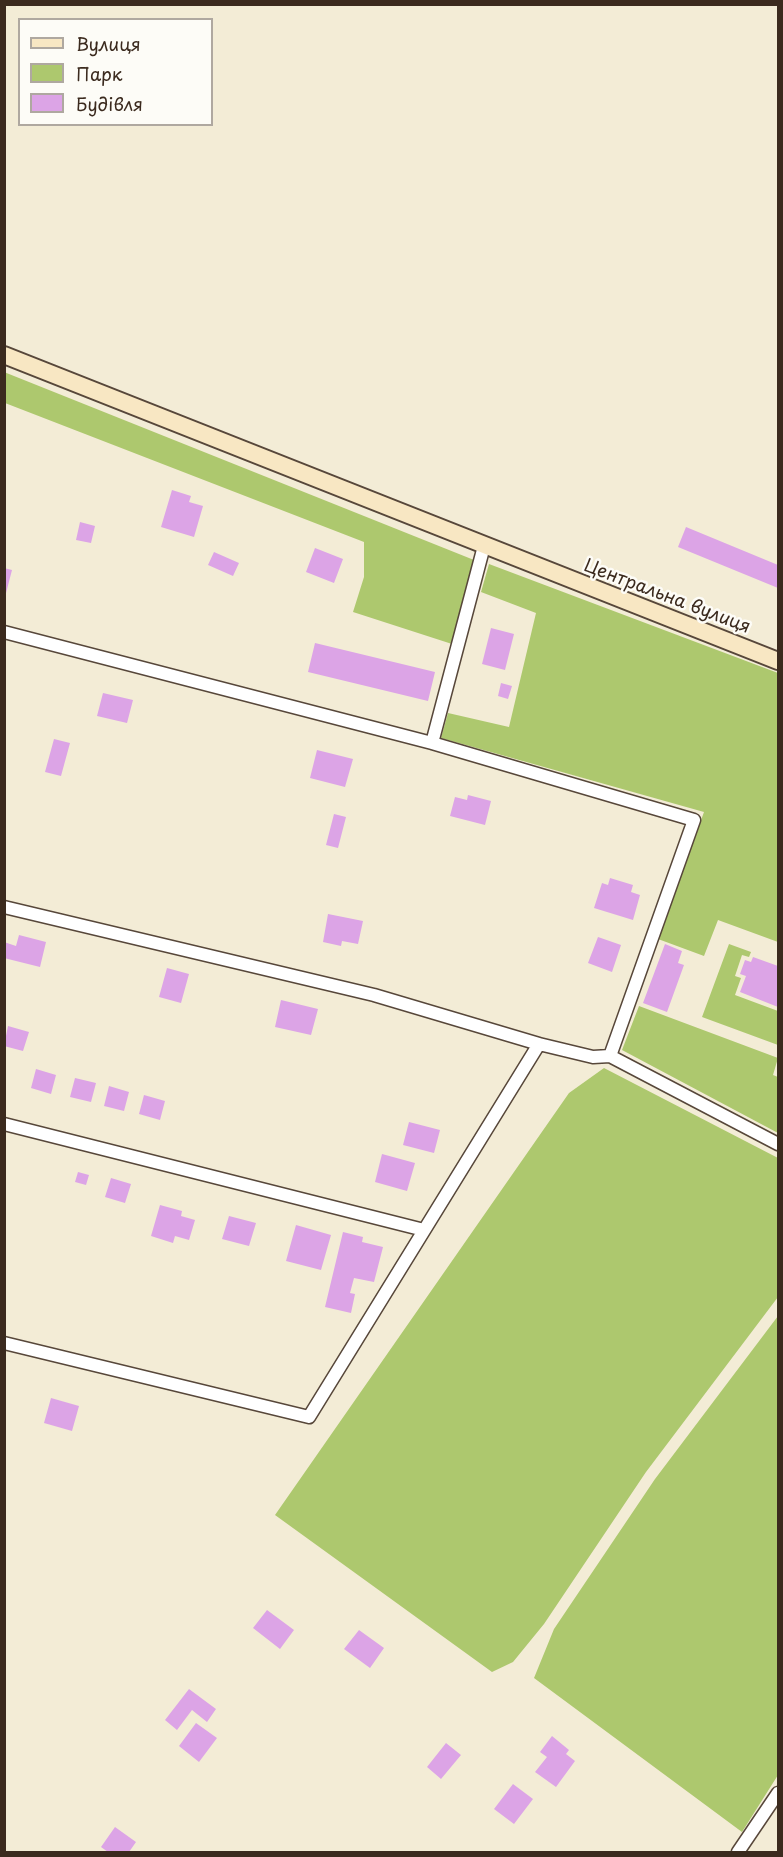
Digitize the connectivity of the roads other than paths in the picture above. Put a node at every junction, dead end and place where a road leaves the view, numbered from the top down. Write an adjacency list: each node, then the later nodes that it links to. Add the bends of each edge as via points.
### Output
1 (4, 355): 2 (street, Центральна вулиця)
2 (484, 546): 4 (street, Центральна вулиця); 5 (street)
3 (4, 632): 5 (street)
4 (778, 661)
5 (432, 743): 8 (street, via 694,820)
6 (4, 907): 7 (street, via 374,995)
7 (539, 1044): 8 (street, via 593,1057); 11 (street)
8 (610, 1056): 10 (street)
9 (4, 1124): 11 (street)
10 (778, 1144)
11 (424, 1230): 12 (street, via 309,1417)
12 (4, 1343)
13 (778, 1793): 14 (street)
14 (738, 1852)

